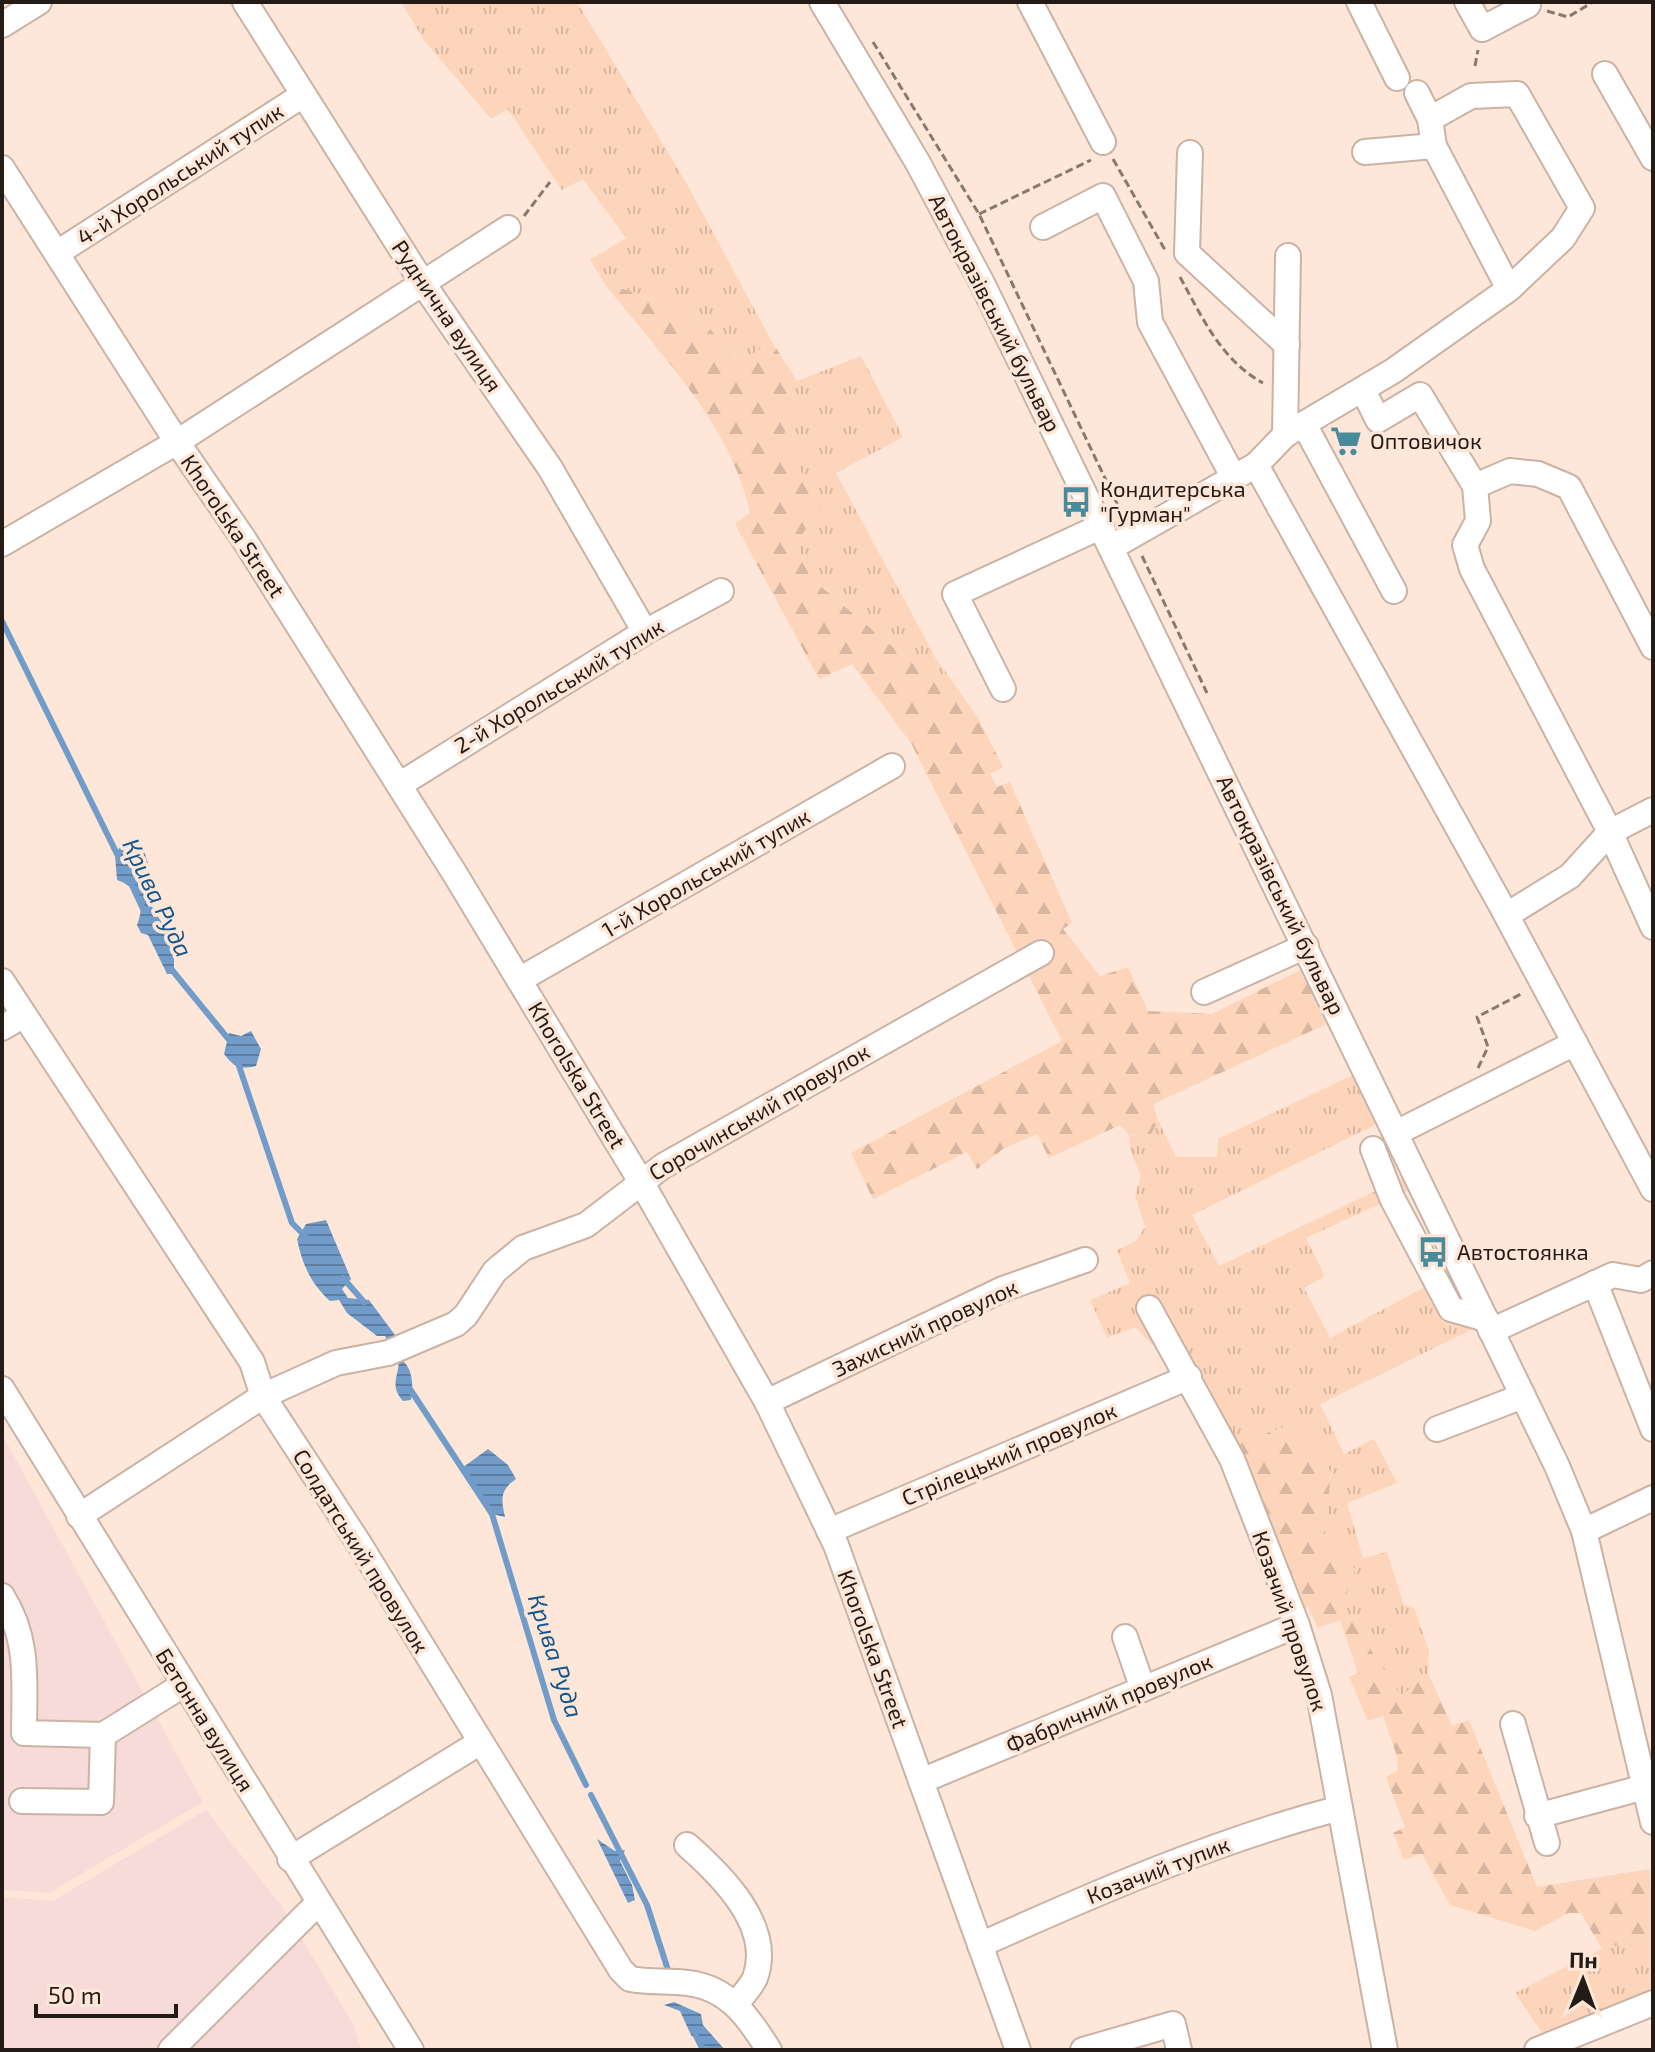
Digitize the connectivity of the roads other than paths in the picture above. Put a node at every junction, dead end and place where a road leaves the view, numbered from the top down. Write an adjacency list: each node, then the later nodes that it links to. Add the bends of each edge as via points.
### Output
1 (39, 2): 8 (street)
2 (245, 2): 12 (street, Руднична вулиця)
3 (822, 2): 33 (street, Автокразівський бульвар, via 918,163)
4 (1030, 2): 15 (street)
5 (1359, 2): 10 (street)
6 (1467, 2): 7 (street, via 1482,29)
7 (1527, 4)
8 (2, 25)
9 (1605, 74): 18 (street)
10 (1397, 78)
11 (1417, 93): 13 (street)
12 (303, 95): 22 (street, 4-й Хорольський тупик); 24 (street, Руднична вулиця)
13 (1430, 119): 14 (street); 25 (street, via 1471,96 1517,94 1582,208 1563,238)
14 (1434, 146): 16 (street); 25 (street)
15 (1100, 150)
16 (1365, 152)
17 (1190, 153): 26 (street, via 1187,253)
18 (1653, 158)
19 (2, 168): 22 (street, Khorolska Street)
20 (1043, 227): 31 (street, via 1103,196 1146,281 1150,322)
21 (508, 228): 24 (street)
22 (57, 253): 29 (street, Khorolska Street)
23 (1288, 256): 26 (street)
24 (424, 285): 29 (street); 37 (street, Руднична вулиця, via 550,468)
25 (1509, 289): 27 (street)
26 (1287, 345): 28 (street)
27 (1363, 390): 28 (street); 32 (street, via 1378,420 1420,395)
28 (1295, 430): 30 (street); 36 (street)
29 (177, 442): 34 (street); 41 (street, Khorolska Street)
30 (1256, 465): 31 (street); 44 (street)
31 (1234, 478): 33 (street)
32 (1475, 486): 38 (street, via 1510,471 1538,474 1569,487); 43 (street, via 1478,521 1465,545 1472,569)
33 (1107, 537): 39 (street, via 955,594); 46 (street, Автокразівський бульвар)
34 (2, 544)
35 (721, 591): 37 (street, 2-й Хорольський тупик)
36 (1394, 591)
37 (645, 632): 41 (street, 2-й Хорольський тупик)
38 (1653, 647)
39 (1003, 689)
40 (892, 766): 48 (street, 1-й Хорольський тупик)
41 (399, 785): 48 (street, Khorolska Street)
42 (1653, 810): 43 (street)
43 (1610, 832): 44 (street, via 1570,876); 45 (street)
44 (1507, 915): 53 (street)
45 (1651, 915)
46 (1306, 946): 50 (street); 54 (street, Автокразівський бульвар)
47 (1041, 953): 56 (street, Сорочинський провулок)
48 (519, 980): 56 (street, Khorolska Street)
49 (2, 981): 51 (street, Солдатський провулок)
50 (1204, 992)
51 (24, 1015): 52 (street); 65 (street, Солдатський провулок, via 252,1362)
52 (2, 1028)
53 (1575, 1043): 54 (street); 57 (street)
54 (1396, 1133): 62 (street, Автокразівський бульвар)
55 (1373, 1149): 62 (street, via 1392,1198 1451,1309)
56 (640, 1180): 65 (street, Сорочинський провулок, via 586,1225 507,1259 456,1324 388,1353 336,1363); 67 (street, Khorolska Street)
57 (1653, 1189)
58 (1085, 1260): 67 (street, Захисний провулок, via 1003,1289)
59 (1653, 1273): 60 (street, via 1641,1280 1613,1275)
60 (1595, 1283): 62 (street); 69 (street)
61 (1149, 1308): 63 (street, Козачий провулок)
62 (1488, 1325): 66 (street, Автокразівський бульвар)
63 (1189, 1377): 72 (street, Стрілецький провулок); 75 (street, Козачий провулок, via 1232,1459)
64 (2, 1389): 71 (street, Бетонна вулиця)
65 (263, 1396): 71 (street, Сорочинський провулок); 81 (street, Солдатський провулок)
66 (1523, 1396): 68 (street); 73 (street, Автокразівський бульвар)
67 (767, 1402): 72 (street, Khorolska Street)
68 (1437, 1429)
69 (1653, 1429)
70 (1653, 1498): 73 (street)
71 (79, 1516): 77 (street, Бетонна вулиця)
72 (829, 1531): 83 (street, Khorolska Street)
73 (1584, 1531): 82 (street, Автокразівський бульвар)
74 (2, 1596): 80 (street, via 18,1621 24,1733)
75 (1297, 1625): 78 (street, Фабричний провулок); 86 (street, Козачий провулок, via 1319,1695)
76 (1125, 1637): 78 (street)
77 (183, 1685): 80 (street); 91 (street, Бетонна вулиця)
78 (1143, 1689): 83 (street, Фабричний провулок)
79 (1513, 1724): 87 (street)
80 (103, 1735): 85 (street, via 101,1802)
81 (479, 1743): 91 (street); 95 (street, Солдатський провулок, via 621,1970 630,1979 715,1990)
82 (1644, 1745): 84 (street, Автокразівський бульвар)
83 (921, 1781): 93 (street, Khorolska Street)
84 (1645, 1787): 87 (street); 88 (street, Автокразівський бульвар)
85 (22, 1801)
86 (1340, 1808): 93 (street, Козачий тупик, via 1139,1874); 102 (street, Козачий провулок)
87 (1537, 1816): 89 (street)
88 (1653, 1822)
89 (1547, 1843)
90 (687, 1845): 95 (street, via 718,1873 739,1902 758,1944 755,1978)
91 (290, 1859): 92 (street, Бетонна вулиця)
92 (318, 1903): 96 (street); 97 (street, Бетонна вулиця)
93 (980, 1945): 99 (street, Khorolska Street)
94 (1653, 2003): 103 (street)
95 (736, 2004): 98 (street, Солдатський провулок)
96 (171, 2050)
97 (411, 2050)
98 (769, 2050)
99 (1018, 2050)
100 (1083, 2050): 101 (street, via 1173,2024)
101 (1179, 2050)
102 (1385, 2050)
103 (1537, 2050)

